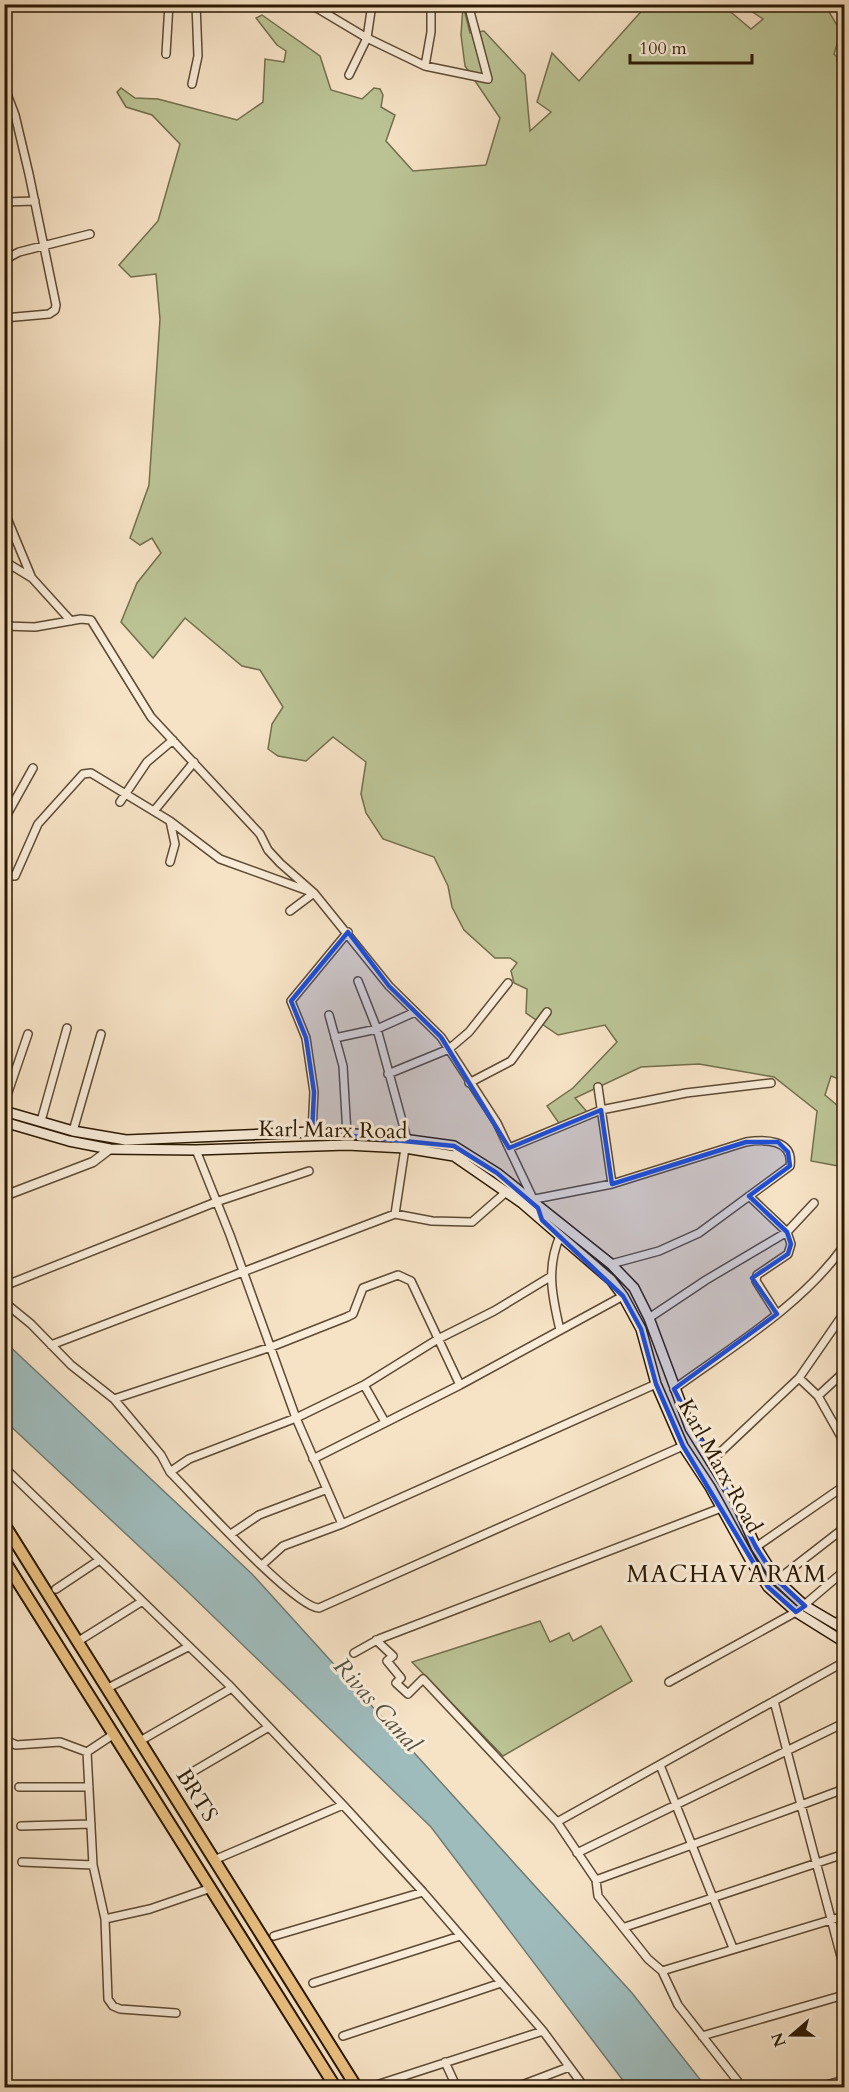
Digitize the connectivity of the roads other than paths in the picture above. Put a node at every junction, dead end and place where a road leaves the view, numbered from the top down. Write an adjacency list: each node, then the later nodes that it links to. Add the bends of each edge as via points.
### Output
1 (169, 4): 8 (street)
2 (196, 4): 11 (street, via 198,56)
3 (310, 4): 7 (street)
4 (372, 4): 7 (street)
5 (431, 4): 9 (street)
6 (468, 4): 9 (street, via 488,79)
7 (367, 38): 9 (street); 10 (street)
8 (166, 54)
9 (425, 66)
10 (349, 75)
11 (192, 84)
12 (4, 86): 14 (street, via 15,115)
13 (4, 201): 14 (street)
14 (35, 201): 16 (street)
15 (90, 234): 16 (street)
16 (44, 246): 17 (street); 18 (street, via 54,310 49,315)
17 (4, 260)
18 (4, 318)
19 (4, 511): 21 (street)
20 (4, 561): 21 (street)
21 (32, 578): 22 (street)
22 (71, 621): 23 (street, via 35,627); 24 (street, via 91,620 152,717)
23 (4, 626)
24 (173, 740): 25 (street); 27 (street, via 147,762)
25 (194, 762): 29 (street); 34 (street, via 260,834 268,850)
26 (33, 768): 30 (street)
27 (126, 793): 28 (street); 29 (street); 33 (street, via 91,773 83,774 38,824 15,876)
28 (120, 802)
29 (154, 811): 31 (street)
30 (4, 820)
31 (170, 821): 32 (street, via 175,844); 34 (street, via 220,860)
32 (170, 862)
33 (4, 876)
34 (314, 893): 35 (street); 36 (street)
35 (290, 911)
36 (348, 932): 39 (street, via 389,986); 58 (street, via 291,1001 306,1038 314,1092)
37 (358, 981): 43 (street)
38 (508, 983): 47 (street, via 469,1032)
39 (415, 1012): 43 (street); 47 (street)
40 (547, 1012): 49 (street, via 511,1061)
41 (329, 1015): 46 (street)
42 (67, 1028): 55 (street)
43 (377, 1029): 46 (street); 48 (street)
44 (28, 1034): 52 (street)
45 (101, 1034): 57 (street)
46 (335, 1038): 59 (street, via 343,1066)
47 (449, 1049): 48 (street); 49 (street)
48 (388, 1074): 60 (street)
49 (470, 1083): 61 (street)
50 (771, 1083): 54 (street, via 686,1093)
51 (598, 1087): 54 (street)
52 (4, 1104)
53 (4, 1110): 55 (main road, Karl Marx Road)
54 (601, 1110): 61 (street); 65 (street)
55 (40, 1121): 57 (main road, Karl Marx Road)
56 (4, 1122): 62 (main road, Karl Marx Road)
57 (73, 1131): 58 (main road, Karl Marx Road, via 126,1140)
58 (312, 1132): 59 (main road, Karl Marx Road)
59 (348, 1134): 60 (main road, Karl Marx Road)
60 (406, 1144): 63 (main road, Karl Marx Road); 66 (main road, Karl Marx Road, via 454,1156); 70 (main road, Karl Marx Road, via 454,1146); 72 (street)
61 (509, 1148): 70 (street)
62 (111, 1149): 63 (main road, Karl Marx Road); 67 (street, via 93,1162)
63 (196, 1150): 69 (street)
64 (309, 1171): 69 (street)
65 (612, 1184): 68 (street, via 738,1144 765,1139 778,1142 788,1152 790,1166); 70 (street)
66 (505, 1193): 72 (street, via 472,1222 432,1221); 73 (main road, Karl Marx Road)
67 (4, 1196)
68 (749, 1196): 74 (street); 77 (street, via 699,1233 659,1251)
69 (216, 1202): 78 (street); 80 (street)
70 (537, 1203): 73 (street); 77 (main road, Karl Marx Road)
71 (814, 1203): 74 (street)
72 (395, 1214): 78 (street)
73 (542, 1220): 75 (main road, Karl Marx Road)
74 (787, 1233): 83 (street, via 791,1250 757,1275 756,1281); 85 (street)
75 (560, 1236): 79 (street, via 551,1256); 81 (main road, Karl Marx Road)
76 (844, 1246): 83 (street, via 828,1268)
77 (611, 1264): 85 (main road, Karl Marx Road, via 634,1288)
78 (244, 1273): 88 (street); 89 (street)
79 (550, 1277): 86 (street); 87 (street)
80 (4, 1286)
81 (623, 1296): 86 (street); 92 (main road, Karl Marx Road, via 641,1329)
82 (4, 1302): 88 (street)
83 (777, 1314): 95 (street)
84 (844, 1314): 91 (street)
85 (649, 1318): 95 (main road, Karl Marx Road)
86 (560, 1330): 94 (street)
87 (438, 1340): 89 (street, via 411,1281 398,1275 363,1288 353,1314); 93 (street); 94 (street)
88 (51, 1345): 97 (street)
89 (271, 1347): 97 (street); 98 (street)
90 (844, 1372): 96 (street)
91 (799, 1378): 96 (street); 103 (street)
92 (656, 1384): 101 (main road, Karl Marx Road); 110 (street)
93 (364, 1385): 98 (street); 99 (street)
94 (460, 1385): 99 (street)
95 (674, 1389): 103 (main road, Karl Marx Road)
96 (818, 1396): 100 (street)
97 (114, 1399): 104 (street, via 161,1455)
98 (296, 1418): 102 (street); 104 (street, via 189,1459)
99 (385, 1422): 102 (street)
100 (844, 1442)
101 (683, 1446): 108 (main road, Karl Marx Road); 116 (street, via 319,1608 301,1601)
102 (313, 1459): 107 (street)
103 (710, 1462): 113 (main road, Karl Marx Road, via 735,1500)
104 (170, 1472): 112 (street)
105 (10, 1473): 115 (street)
106 (844, 1485): 113 (street)
107 (325, 1490): 110 (street); 112 (street, via 259,1515)
108 (721, 1508): 122 (main road, Karl Marx Road, via 768,1587); 126 (street)
109 (4, 1524): 127 (main road, BRTS)
110 (342, 1524): 116 (street, via 283,1546)
111 (844, 1528): 118 (street)
112 (231, 1534): 116 (street)
113 (756, 1547): 118 (main road, Karl Marx Road)
114 (4, 1560): 138 (main road)
115 (98, 1561): 119 (street); 120 (street)
116 (262, 1565)
117 (844, 1571): 121 (street)
118 (777, 1580): 121 (main road, Karl Marx Road)
119 (56, 1589)
120 (141, 1602): 127 (street); 129 (street)
121 (805, 1606): 122 (street); 124 (main road, Karl Marx Road)
122 (796, 1612): 128 (main road, Karl Marx Road); 132 (street)
123 (844, 1616): 124 (street)
124 (836, 1623): 125 (main road, Karl Marx Road)
125 (844, 1629)
126 (376, 1641): 130 (street); 151 (street, via 393,1656 387,1661 401,1678 396,1683 408,1694 423,1680)
127 (77, 1642): 134 (main road, BRTS)
128 (844, 1642)
129 (188, 1647): 133 (street); 134 (street)
130 (354, 1653)
131 (844, 1662): 135 (street)
132 (669, 1682)
133 (232, 1688): 137 (street); 140 (street)
134 (106, 1689): 140 (main road, BRTS)
135 (774, 1701): 141 (street); 143 (street)
136 (844, 1723): 141 (street)
137 (269, 1727): 144 (street); 149 (street)
138 (114, 1734): 142 (street); 162 (main road)
139 (4, 1739): 142 (street, via 16,1745 60,1742)
140 (140, 1741): 157 (main road, BRTS)
141 (787, 1751): 148 (street); 150 (street)
142 (87, 1752): 146 (street)
143 (660, 1765): 148 (street); 151 (street)
144 (182, 1778)
145 (20, 1786): 146 (street)
146 (89, 1786): 152 (street)
147 (844, 1789): 150 (street)
148 (676, 1803): 154 (street); 155 (street)
149 (343, 1805): 157 (street); 163 (street)
150 (801, 1805): 154 (street); 159 (street)
151 (557, 1822): 155 (street)
152 (91, 1824): 153 (street); 160 (street)
153 (21, 1826)
154 (691, 1845): 161 (street); 164 (street)
155 (577, 1853): 161 (street)
156 (844, 1854): 159 (street)
157 (214, 1860): 185 (main road, BRTS)
158 (22, 1862): 160 (street)
159 (817, 1864): 164 (street); 167 (street)
160 (93, 1865): 166 (street)
161 (596, 1880): 168 (street, via 598,1896)
162 (211, 1888): 166 (street, via 150,1909); 184 (main road)
163 (423, 1892): 169 (street); 170 (street)
164 (712, 1897): 168 (street); 171 (street)
165 (844, 1916): 167 (street)
166 (105, 1919): 177 (street, via 108,1999 113,2006)
167 (832, 1919): 171 (street); 172 (street)
168 (625, 1927): 173 (street)
169 (274, 1936)
170 (460, 1936): 174 (street); 175 (street)
171 (733, 1948): 173 (street)
172 (844, 1968)
173 (662, 1971): 180 (street, via 678,2005)
174 (313, 1983)
175 (501, 1983): 178 (street); 179 (street)
176 (844, 1995): 180 (street)
177 (176, 2013)
178 (543, 2031): 181 (street); 182 (street)
179 (343, 2036)
180 (702, 2036): 190 (street)
181 (445, 2062): 186 (street); 187 (street)
182 (569, 2067): 188 (street); 189 (street)
183 (844, 2080): 191 (street)
184 (336, 2088)
185 (357, 2088)
186 (367, 2088)
187 (457, 2088)
188 (514, 2088)
189 (585, 2088)
190 (744, 2088)
191 (815, 2088)

